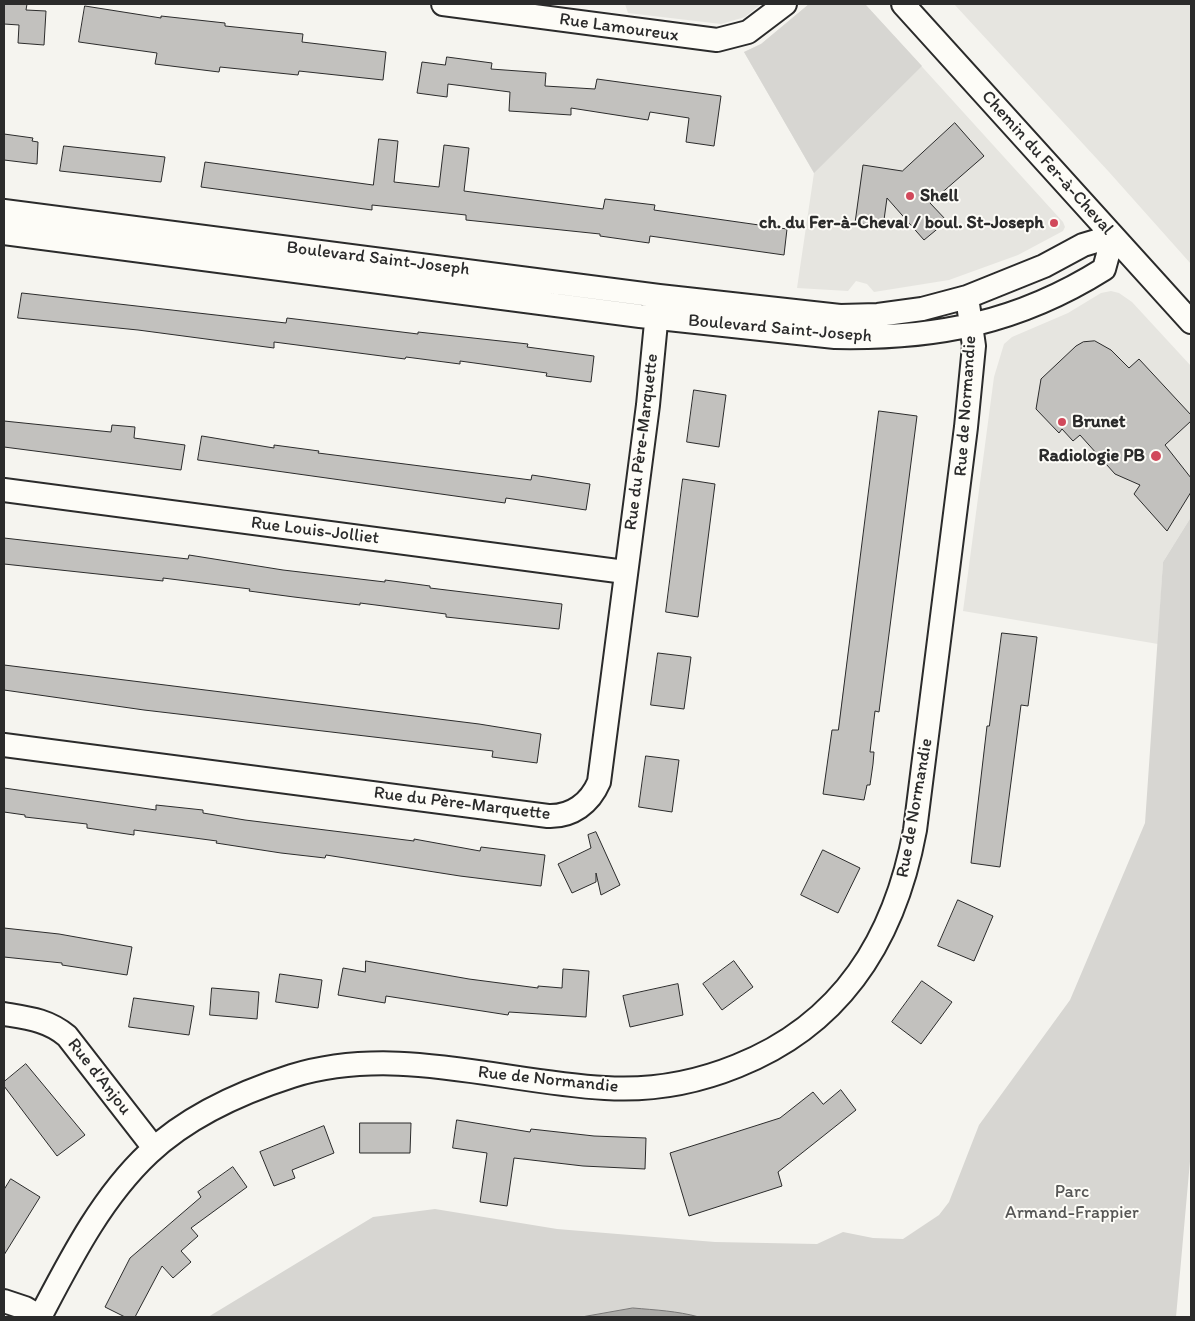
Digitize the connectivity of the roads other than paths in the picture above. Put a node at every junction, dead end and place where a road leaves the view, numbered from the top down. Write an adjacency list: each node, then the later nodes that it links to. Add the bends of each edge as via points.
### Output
1 (443, 4): 2 (street, Rue Lamoureux, via 717,40 748,32)
2 (785, 4)
3 (903, 4): 6 (street, Chemin du Fer-à-Cheval)
4 (4, 211): 8 (street, Boulevard Saint-Joseph)
5 (4, 233): 8 (street, Boulevard Saint-Joseph)
6 (1113, 236): 7 (street, Boulevard Saint-Joseph, via 1084,244 1044,266); 9 (street, Chemin du Fer-à-Cheval); 10 (street, Boulevard Saint-Joseph, via 1104,268 1090,278 1033,306 1000,319)
7 (968, 297): 8 (street, Boulevard Saint-Joseph, via 922,309 878,315); 10 (street, Rue de Normandie)
8 (658, 307): 10 (street, Boulevard Saint-Joseph, via 836,337 892,337); 12 (street, Rue du Père-Marquette)
9 (1191, 322)
10 (972, 325): 15 (street, Rue de Normandie, via 973,355 963,458 909,858 896,904 874,950 827,1010 792,1038 751,1061 703,1078 655,1087 585,1087 396,1062 319,1070 268,1084 223,1104)
11 (4, 490): 12 (street, Rue Louis-Jolliet)
12 (625, 572): 13 (street, Rue du Père-Marquette, via 599,782 589,799 574,811 564,814 548,816)
13 (4, 745)
14 (4, 1014): 15 (street, Rue d'Anjou, via 42,1021 67,1036)
15 (154, 1148): 17 (street, Rue de Normandie, via 131,1172 90,1228)
16 (4, 1301): 17 (street)
17 (40, 1317)

